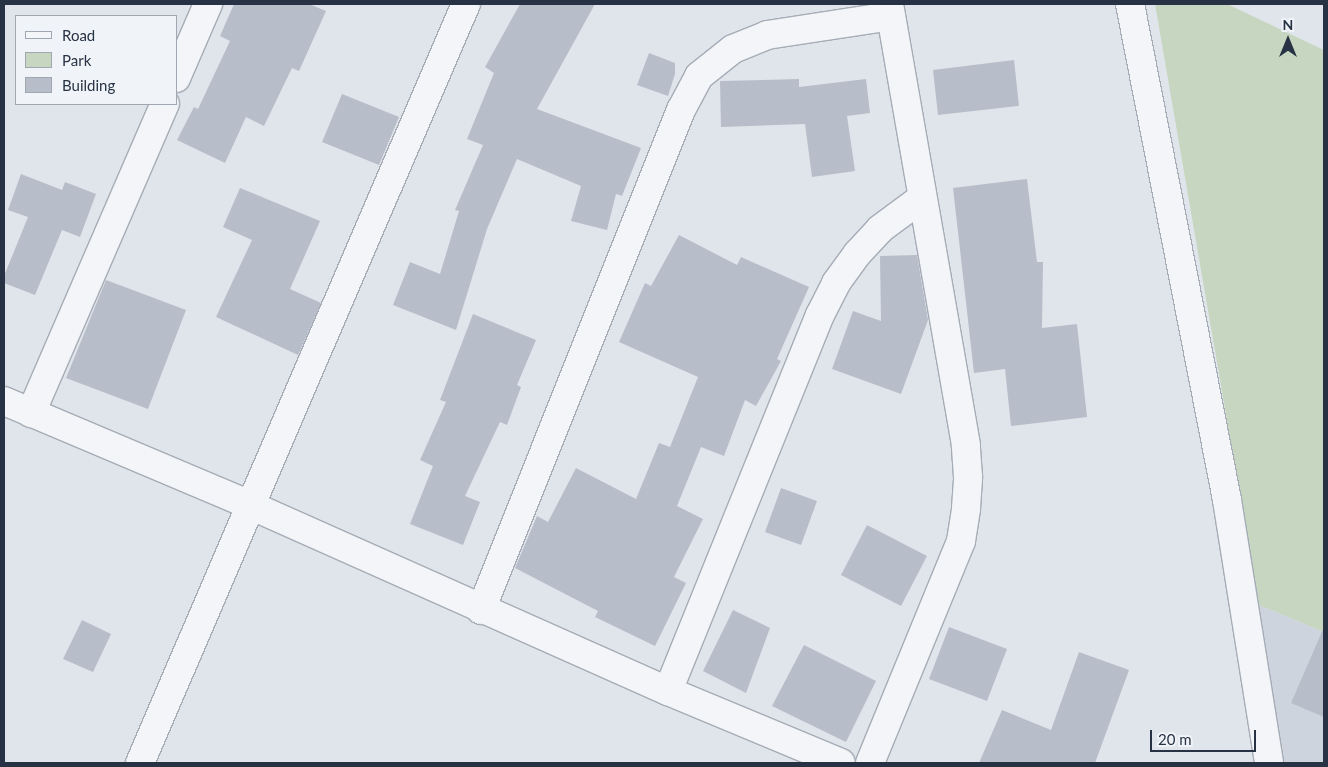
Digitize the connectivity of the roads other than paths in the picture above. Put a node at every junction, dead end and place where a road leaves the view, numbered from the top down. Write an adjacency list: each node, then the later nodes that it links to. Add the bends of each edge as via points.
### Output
1 (208, 4): 5 (street)
2 (466, 4): 10 (street)
3 (1130, 4): 16 (street, via 1227,500)
4 (890, 10): 7 (street); 11 (street, via 767,35 733,49 699,76 681,110)
5 (178, 73)
6 (165, 105): 9 (street)
7 (922, 198): 12 (street, via 880,230 836,283 820,315); 15 (street, via 966,445 966,508 961,540)
8 (4, 401): 9 (street)
9 (31, 413): 10 (street)
10 (252, 506): 11 (street); 13 (street)
11 (481, 610): 12 (street)
12 (668, 691): 14 (street)
13 (140, 763)
14 (841, 763)
15 (870, 763)
16 (1269, 763)

